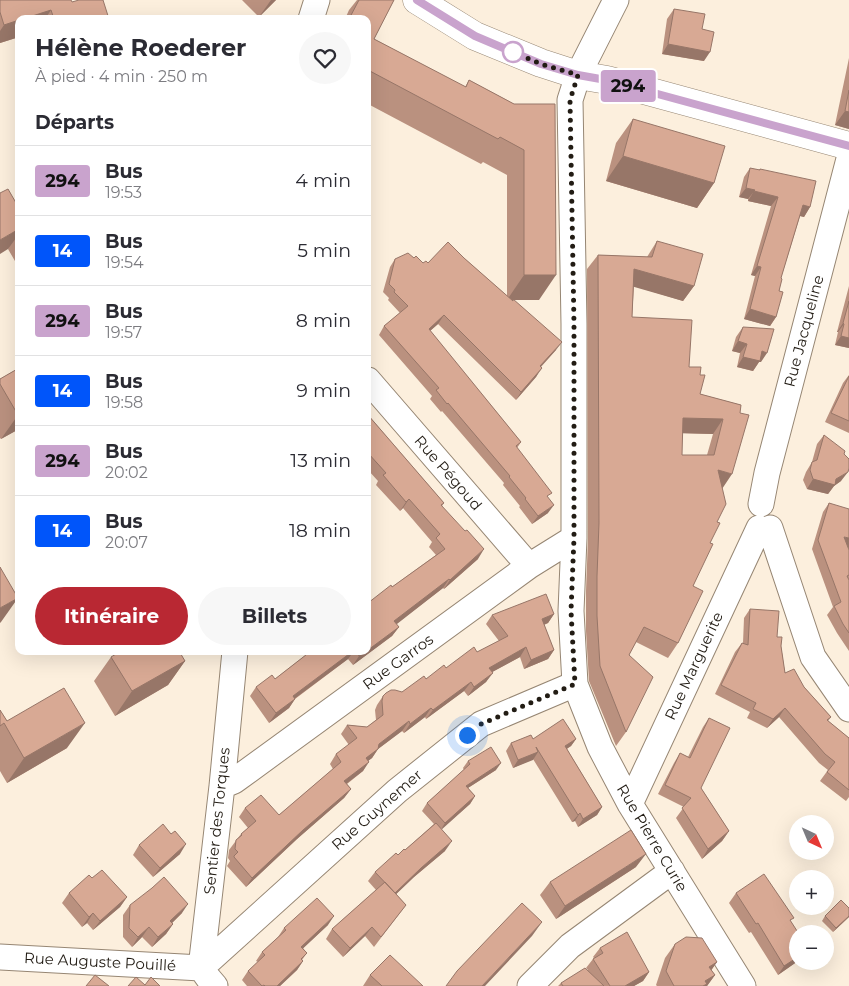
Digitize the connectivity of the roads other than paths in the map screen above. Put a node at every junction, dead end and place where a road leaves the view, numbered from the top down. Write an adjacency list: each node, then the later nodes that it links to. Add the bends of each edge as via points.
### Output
1 (317, 0): 4 (street)
2 (417, 0): 5 (street, via 475,36 541,64)
3 (616, 0): 5 (street, Rue Pierre Curie)
4 (312, 15)
5 (578, 75): 6 (street); 10 (street, Rue Pierre Curie, via 570,100)
6 (849, 146)
7 (849, 159): 9 (street, Rue Jacqueline, via 767,473)
8 (371, 383): 11 (street, Rue Pégoud)
9 (763, 520): 14 (street, Rue Jacqueline, via 813,657); 16 (street, Rue Marguerite)
10 (574, 538): 11 (street, Rue Garros); 13 (street, Rue Pierre Curie, via 571,611)
11 (529, 566): 15 (street, Rue Garros, via 234,781)
12 (235, 655): 15 (street, Sentier des Torques)
13 (575, 684): 16 (street, Rue Pierre Curie, via 600,746); 19 (street, Rue Guynemer, via 481,724 397,790)
14 (849, 709)
15 (222, 786): 19 (street, Sentier des Torques)
16 (630, 804): 17 (street, Rue Pierre Curie)
17 (672, 871): 20 (street, via 570,946); 21 (street, Rue Pierre Curie)
18 (0, 957): 19 (street, Rue Auguste Pouillé)
19 (208, 977)
20 (530, 986)
21 (743, 986)

